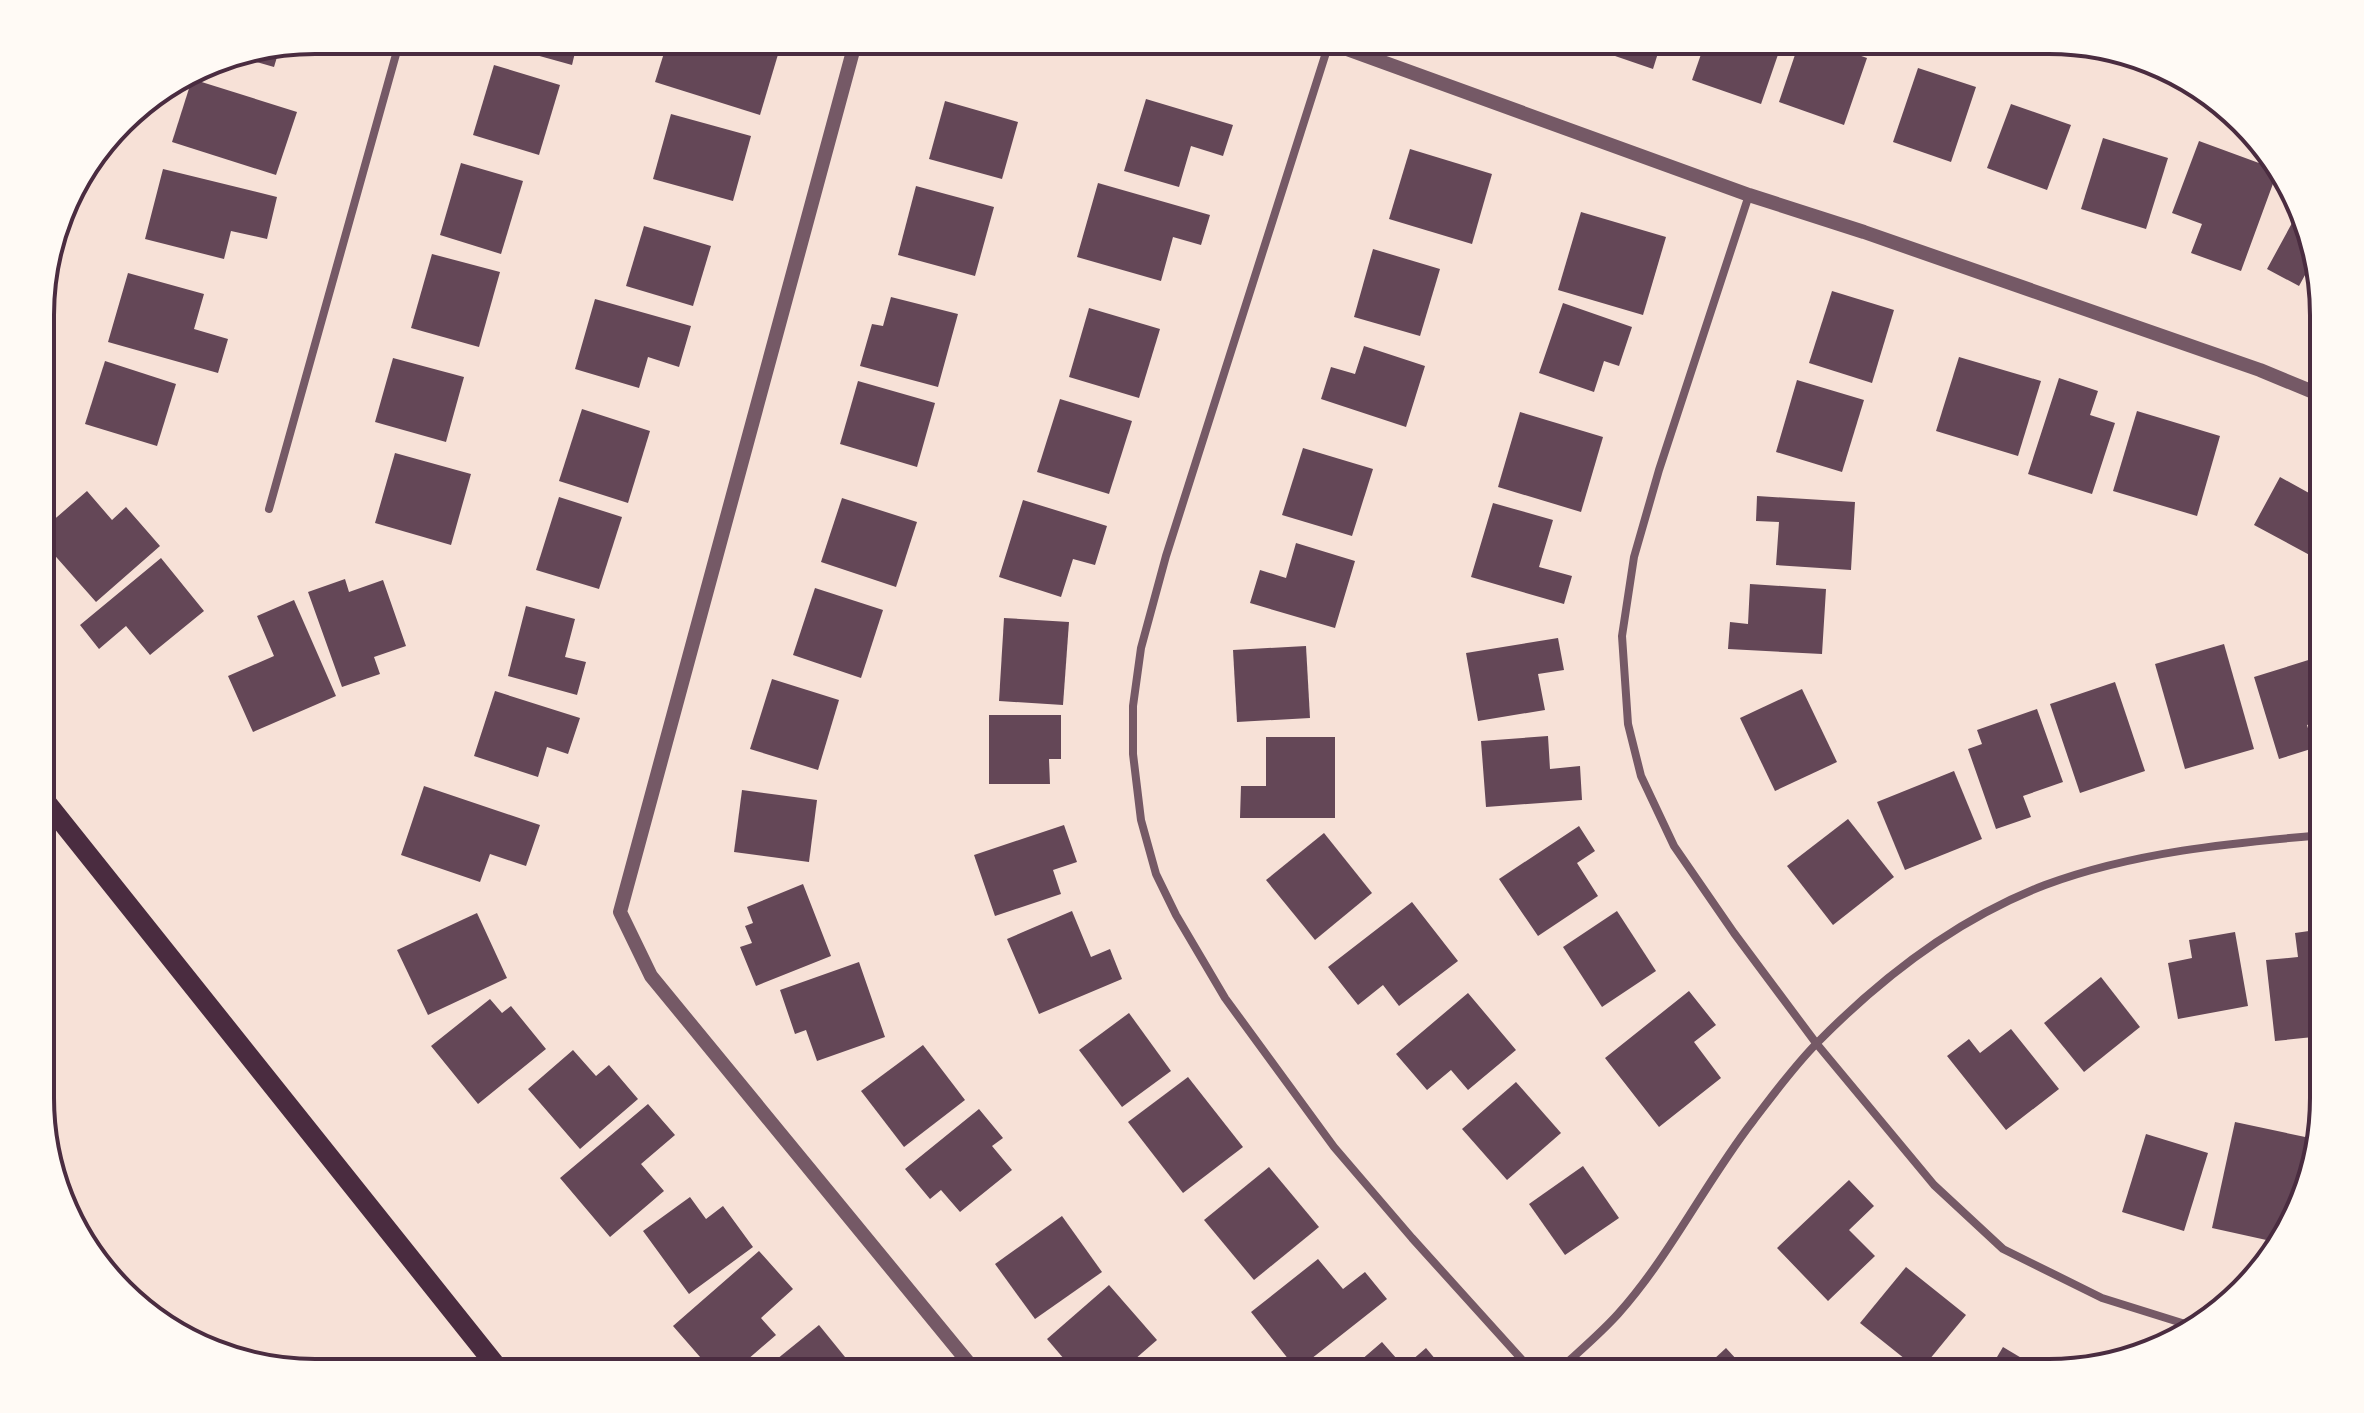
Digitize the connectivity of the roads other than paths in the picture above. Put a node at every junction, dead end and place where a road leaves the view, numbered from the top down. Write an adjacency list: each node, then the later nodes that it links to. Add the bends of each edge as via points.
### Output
1 (396, 54): 7 (street)
2 (852, 54): 15 (street, via 620,912 651,976)
3 (1323, 54): 12 (street, via 1141,648 1133,706 1141,820 1156,874 1225,998 1334,1147)
4 (1363, 54): 5 (street)
5 (1749, 195): 6 (street); 10 (street, via 1634,557 1622,636 1624,696 1641,776 1674,846)
6 (2309, 390)
7 (269, 509)
8 (54, 812): 14 (main road)
9 (2309, 836): 10 (street, via 2157,855 2044,886 1949,934 1892,975)
10 (1816, 1043): 11 (street, via 1934,1185 2003,1249 2102,1298); 13 (street, via 1751,1124 1617,1315)
11 (2182, 1323)
12 (1521, 1358)
13 (1571, 1358)
14 (491, 1359)
15 (965, 1359)

